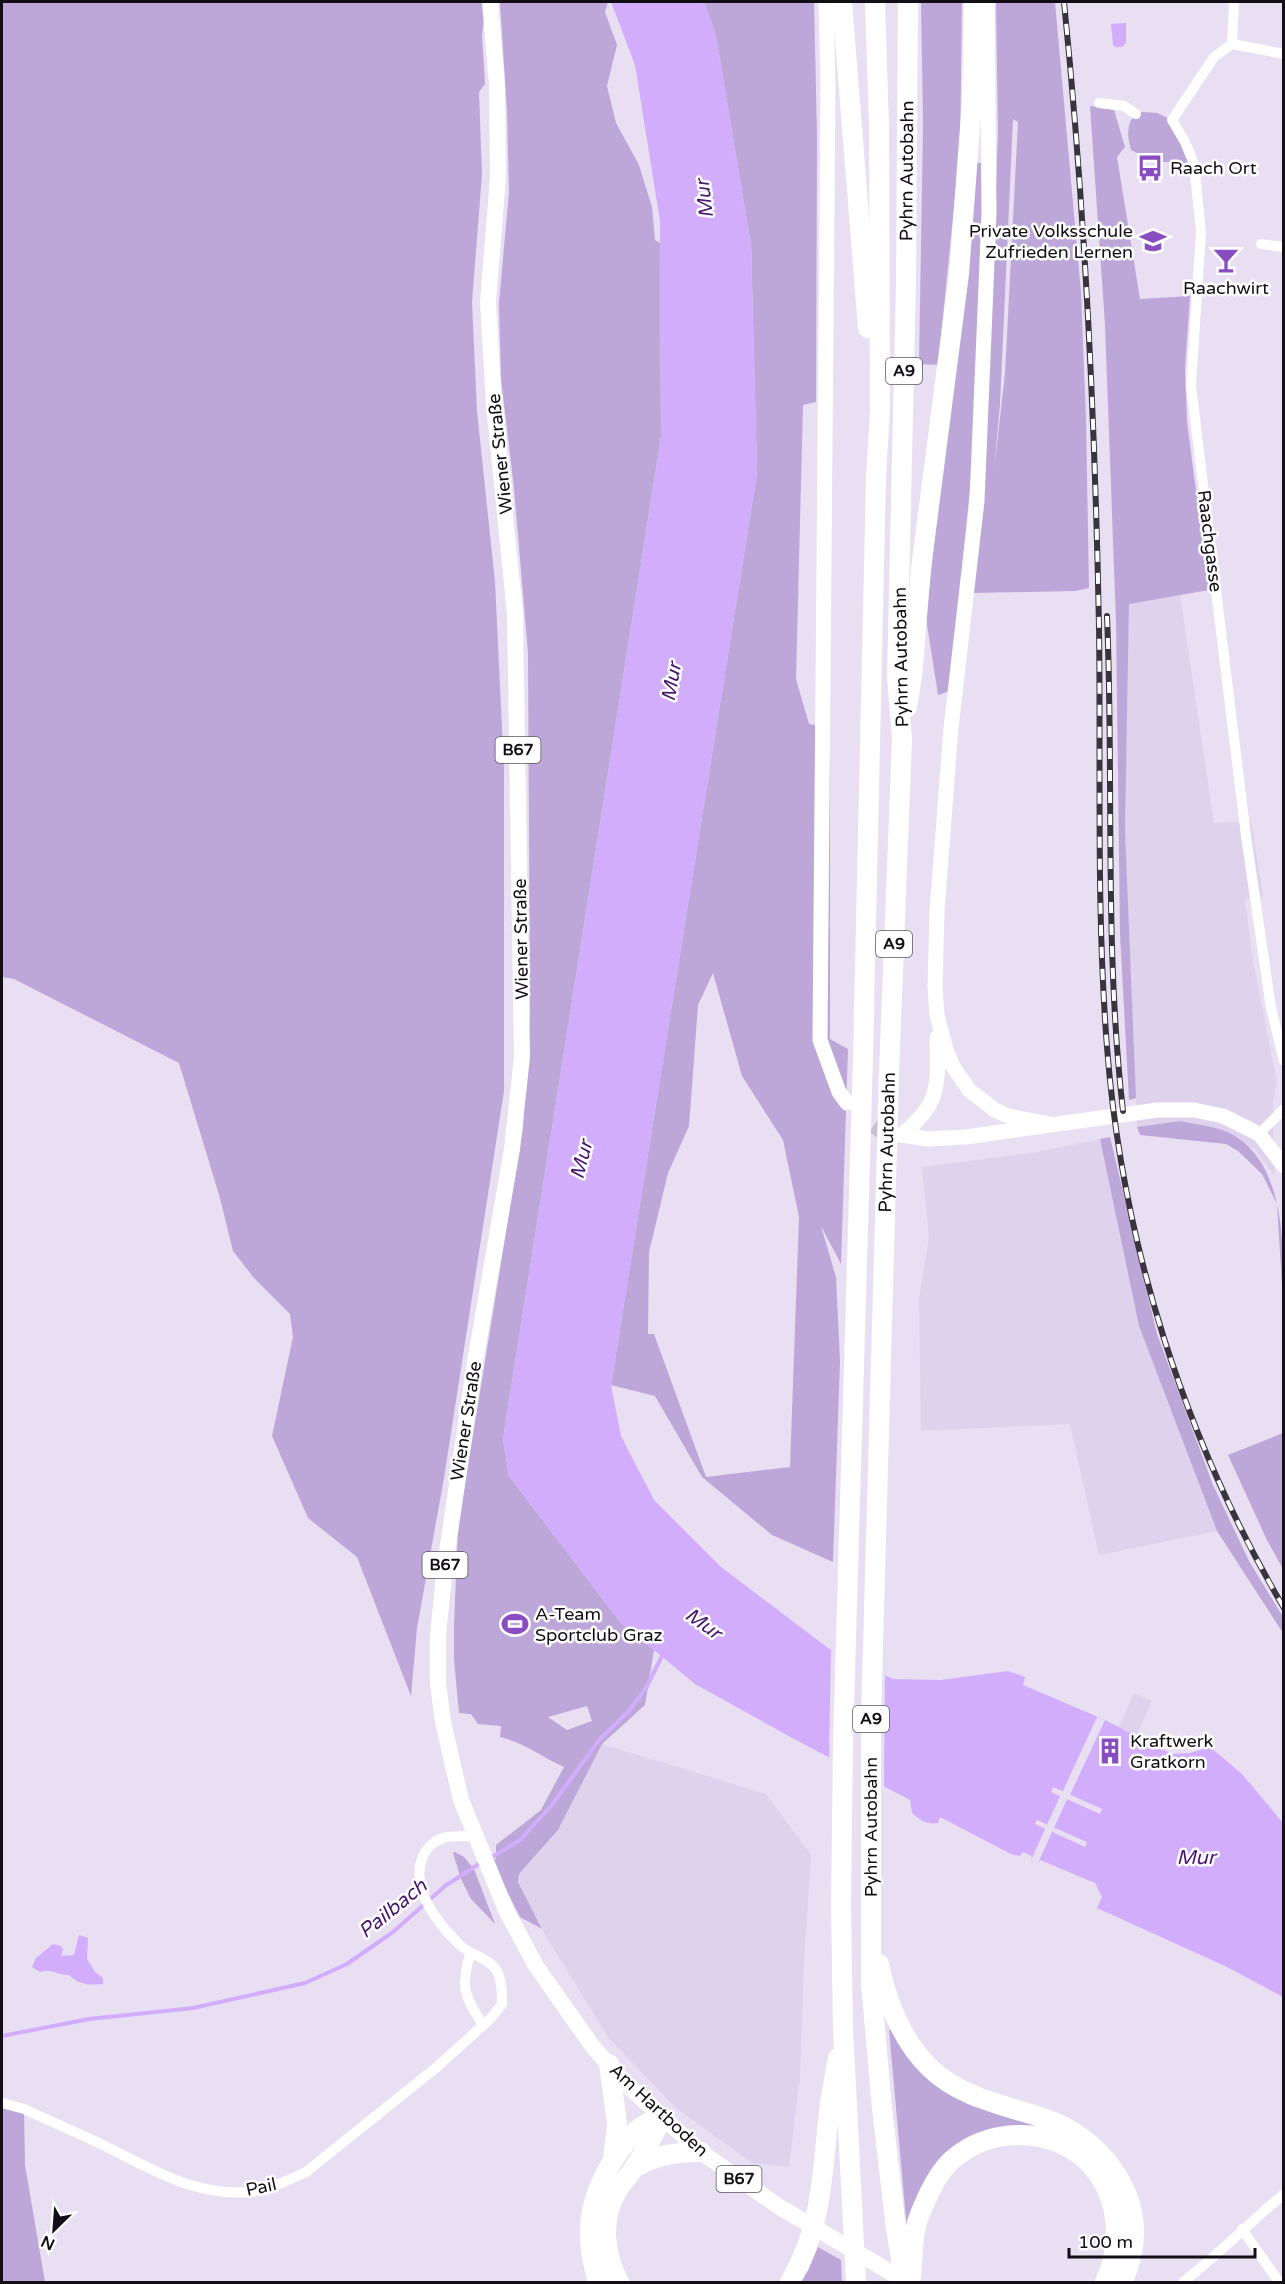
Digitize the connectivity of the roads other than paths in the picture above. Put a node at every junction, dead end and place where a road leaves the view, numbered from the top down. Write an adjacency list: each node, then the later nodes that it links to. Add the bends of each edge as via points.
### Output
1 (490, 2): 24 (main road, Wiener Straße / B67, via 497,85 498,177 488,302 515,614 522,1057 512,1149 454,1496 438,1635 443,1722 461,1800)
2 (826, 2): 19 (main road, via 820,1040 839,1092)
3 (842, 2): 15 (highway)
4 (875, 2): 15 (highway, Pyhrn Autobahn / A9, via 880,387)
5 (908, 2): 16 (highway, Pyhrn Autobahn / A9, via 897,676)
6 (974, 2): 16 (highway, via 972,101 958,274)
7 (987, 2): 17 (main road, via 989,214 977,501 951,728 935,954)
8 (1234, 2): 9 (street)
9 (1232, 44): 10 (street); 18 (street, Raachgasse, via 1214,57 1172,120 1194,164 1201,232 1191,386 1246,836 1271,1008)
10 (1284, 54)
11 (1099, 103): 12 (street, via 1124,106)
12 (1136, 114)
13 (1261, 244): 14 (street)
14 (1284, 248)
15 (876, 477): 29 (highway, Pyhrn Autobahn / A9, via 849,1480 841,1907)
16 (902, 740): 26 (highway, Pyhrn Autobahn / A9, via 871,1719)
17 (937, 1016): 21 (main road, via 952,1065 969,1090 1008,1116); 21 (main road, via 936,1088 926,1113 901,1135 928,1139 966,1137)
18 (1284, 1061)
19 (847, 1103)
20 (1284, 1109): 22 (street)
21 (1050, 1124): 22 (main road, via 1157,1110 1194,1110 1217,1114)
22 (1253, 1130): 23 (main road)
23 (1284, 1166)
24 (476, 1836): 25 (main road, Wiener Straße / B67); 27 (street, Pail, via 444,1838 428,1846 419,1876 426,1900 439,1920)
25 (485, 1860): 30 (main road, Am Hartboden / B67, via 536,1966)
26 (872, 1932): 42 (highway, Pyhrn Autobahn / A9, via 871,1984 882,2108 896,2229); 44 (highway, via 883,1983 902,2033 931,2069 965,2091 1071,2131 1097,2150 1116,2172 1131,2206 1133,2226 1132,2255)
27 (470, 1954): 28 (street, via 465,1969 465,1995); 28 (street, Pail, via 495,1968 501,1985 502,2004)
28 (483, 2025): 31 (street, Pail, via 306,2172 252,2192 200,2189 24,2109)
29 (843, 2029): 38 (highway, via 816,2224); 41 (highway, Pyhrn Autobahn / A9)
30 (609, 2064): 32 (main road, Am Hartboden / B67); 34 (highway, via 617,2124)
31 (2, 2103)
32 (661, 2118): 33 (main road, Am Hartboden / B67); 34 (highway, via 638,2130); 35 (highway)
33 (701, 2152): 35 (highway, via 666,2154); 42 (main road, Am Hartboden / B67, via 778,2206)
34 (613, 2160): 39 (highway, via 593,2204 590,2227)
35 (634, 2168): 40 (highway, via 615,2194 605,2227 610,2264)
36 (1284, 2194): 37 (street)
37 (1242, 2229): 45 (street); 46 (street)
38 (795, 2274)
39 (598, 2283)
40 (619, 2283)
41 (856, 2283)
42 (907, 2283): 43 (highway, via 919,2215 933,2186 952,2160 1000,2135 1054,2140 1071,2148 1098,2173 1115,2207 1117,2224 1116,2253)
43 (1105, 2283)
44 (1123, 2283)
45 (1183, 2283)
46 (1280, 2283)

